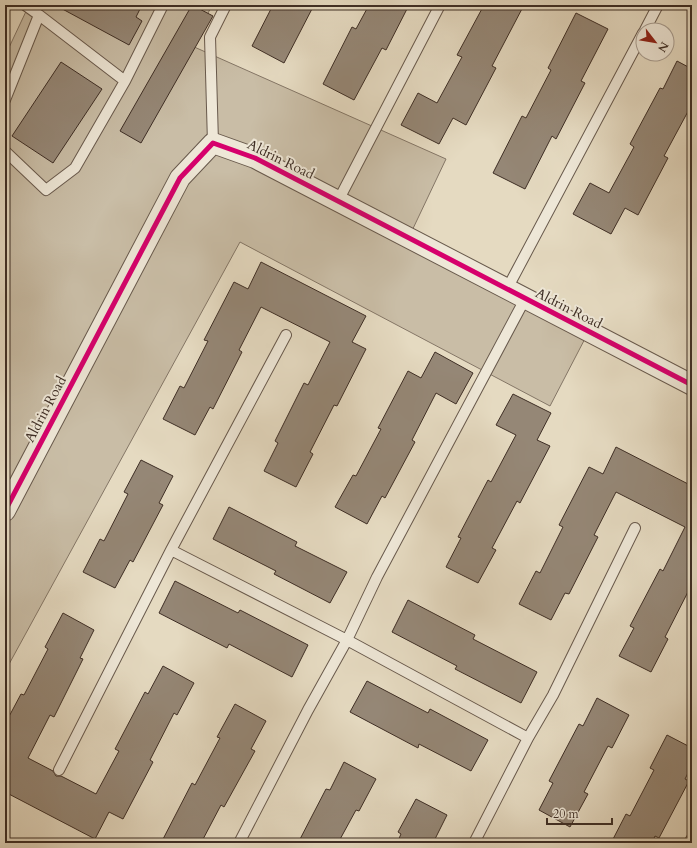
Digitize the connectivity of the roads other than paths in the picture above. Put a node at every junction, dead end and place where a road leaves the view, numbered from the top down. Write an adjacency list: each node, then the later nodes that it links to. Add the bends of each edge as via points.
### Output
1 (25, 5): 6 (lane)
2 (163, 5): 9 (lane)
3 (226, 5): 11 (lane, via 210,37)
4 (440, 5): 13 (lane)
5 (658, 5): 7 (lane)
6 (39, 15): 9 (lane); 10 (lane)
7 (649, 22)
8 (635, 49): 14 (lane)
9 (125, 81): 12 (lane, via 75,168 46,190)
10 (5, 100)
11 (213, 143): 13 (street, Aldrin Road, via 255,158); 18 (street, Aldrin Road, via 180,178)
12 (5, 151)
13 (338, 201): 14 (street, Aldrin Road)
14 (507, 289): 15 (street, Aldrin Road)
15 (524, 299): 17 (street, Aldrin Road); 21 (lane, via 377,577)
16 (286, 335): 20 (lane)
17 (692, 385)
18 (5, 511)
19 (635, 528): 22 (lane, via 553,695)
20 (171, 550): 21 (lane); 23 (lane)
21 (347, 640): 22 (lane); 25 (lane)
22 (528, 738): 26 (lane)
23 (59, 770)
24 (692, 838): 27 (lane)
25 (239, 843)
26 (474, 843)
27 (689, 843)

